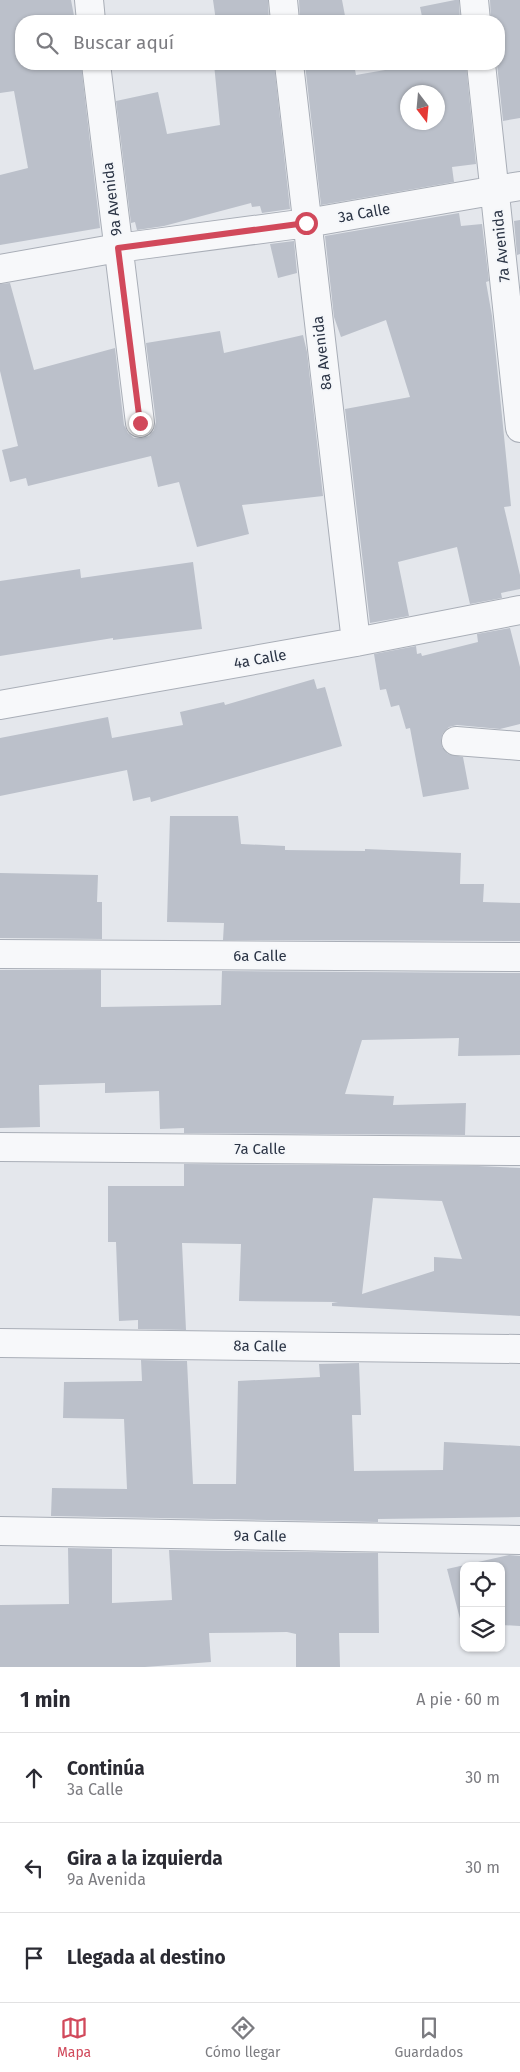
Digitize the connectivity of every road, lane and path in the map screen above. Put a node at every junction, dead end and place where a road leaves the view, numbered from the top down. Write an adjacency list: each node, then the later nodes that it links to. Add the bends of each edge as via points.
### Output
1 (89, 0): 4 (street)
2 (283, 0): 5 (street)
3 (474, 0): 6 (street)
4 (90, 15)
5 (284, 15)
6 (475, 15)
7 (97, 70): 12 (street, 9a Avenida)
8 (291, 70): 11 (street, 8a Avenida)
9 (482, 70): 10 (street, 7a Avenida)
10 (508, 188): 11 (street, 3a Calle); 15 (street, 7a Avenida)
11 (306, 223): 12 (street, 3a Calle); 17 (street, 8a Avenida)
12 (118, 248): 13 (street, 3a Calle); 14 (street, 9a Avenida)
13 (0, 268)
14 (140, 423)
15 (520, 428)
16 (520, 610): 17 (street, 4a Calle)
17 (356, 642): 18 (street, 4a Calle)
18 (0, 705)
19 (456, 741): 20 (street)
20 (520, 746)
21 (0, 954): 22 (street, 6a Calle)
22 (520, 957)
23 (0, 1147): 24 (street, 7a Calle)
24 (520, 1151)
25 (0, 1343): 26 (street, 8a Calle)
26 (520, 1348)
27 (0, 1531): 28 (street, 9a Calle)
28 (520, 1540)

